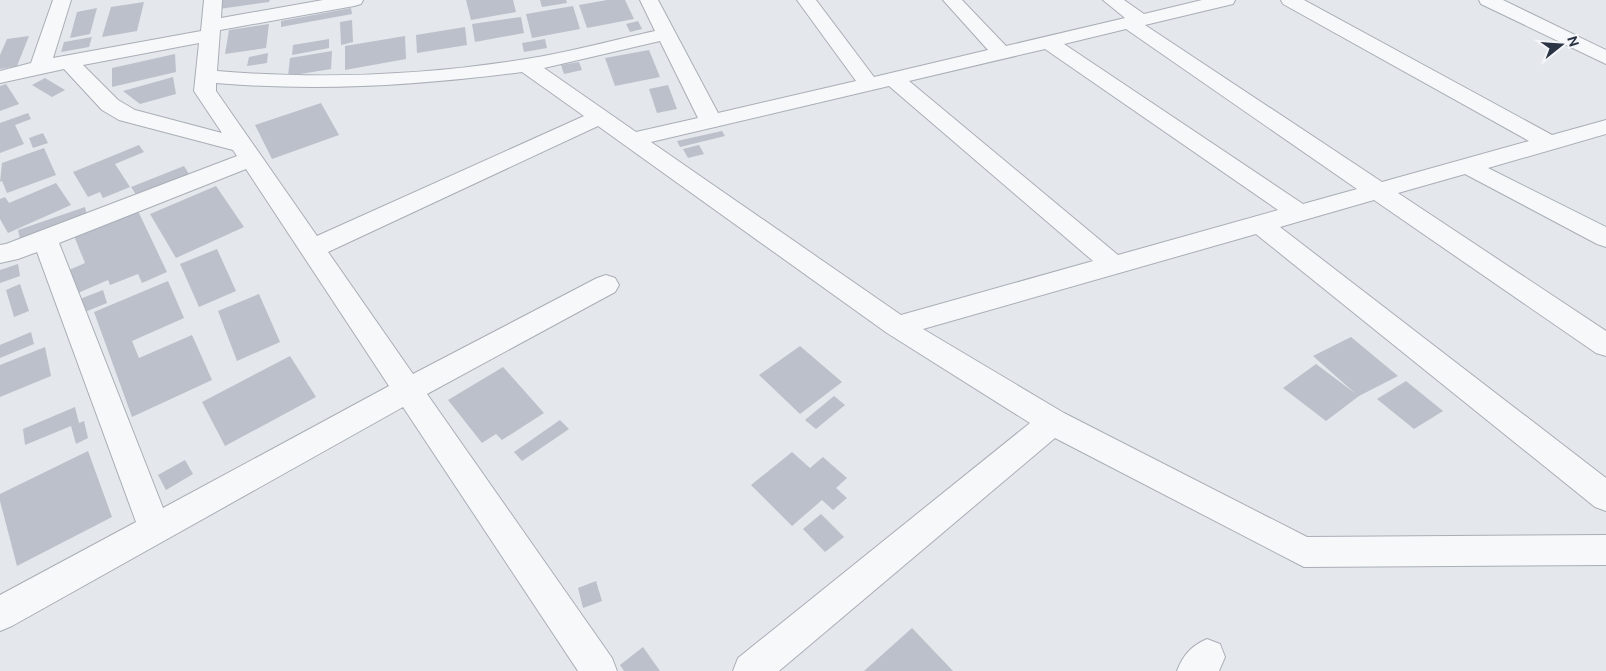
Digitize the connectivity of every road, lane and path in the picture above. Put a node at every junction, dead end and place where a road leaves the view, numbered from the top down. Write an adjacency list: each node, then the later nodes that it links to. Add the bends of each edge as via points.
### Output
1 (62, 0): 19 (street)
2 (212, 0): 12 (street)
3 (354, 0): 12 (street)
4 (649, 0): 13 (street)
5 (806, 0): 23 (street)
6 (952, 0): 15 (street)
7 (1112, 0): 11 (street)
8 (1226, 0): 11 (street)
9 (1290, 0): 28 (street)
10 (1488, 0): 16 (street)
11 (1135, 21): 14 (street); 31 (street)
12 (210, 30): 17 (street); 20 (street)
13 (666, 34): 18 (street); 25 (street)
14 (1048, 42): 15 (street); 32 (street)
15 (1002, 53): 22 (street)
16 (1606, 58)
17 (68, 62): 19 (street); 29 (street, via 110,105 127,115)
18 (526, 65): 20 (street, via 377,81 249,81); 24 (street)
19 (40, 67): 21 (street)
20 (206, 76): 29 (street, via 205,91)
21 (0, 77)
22 (893, 78): 23 (street); 38 (street)
23 (869, 84): 25 (street)
24 (600, 117): 27 (street); 36 (street)
25 (711, 121): 27 (street)
26 (1606, 127): 28 (street)
27 (632, 140): 40 (street)
28 (1549, 143): 30 (street)
29 (247, 152): 35 (street); 36 (street)
30 (1467, 166): 31 (street); 34 (street)
31 (1378, 191): 32 (street); 41 (street)
32 (1299, 213): 33 (street)
33 (1260, 224): 38 (street); 44 (street)
34 (1606, 238)
35 (45, 239): 37 (street); 45 (street)
36 (312, 249): 42 (street)
37 (0, 254)
38 (1114, 265): 40 (street)
39 (606, 285): 42 (street)
40 (897, 326): 43 (street)
41 (1606, 345)
42 (408, 390): 45 (street); 48 (street)
43 (1054, 422): 46 (street, via 1304,552); 49 (street)
44 (1606, 497)
45 (155, 529): 47 (street)
46 (1606, 550)
47 (0, 614)
48 (599, 671)
49 (751, 671)

